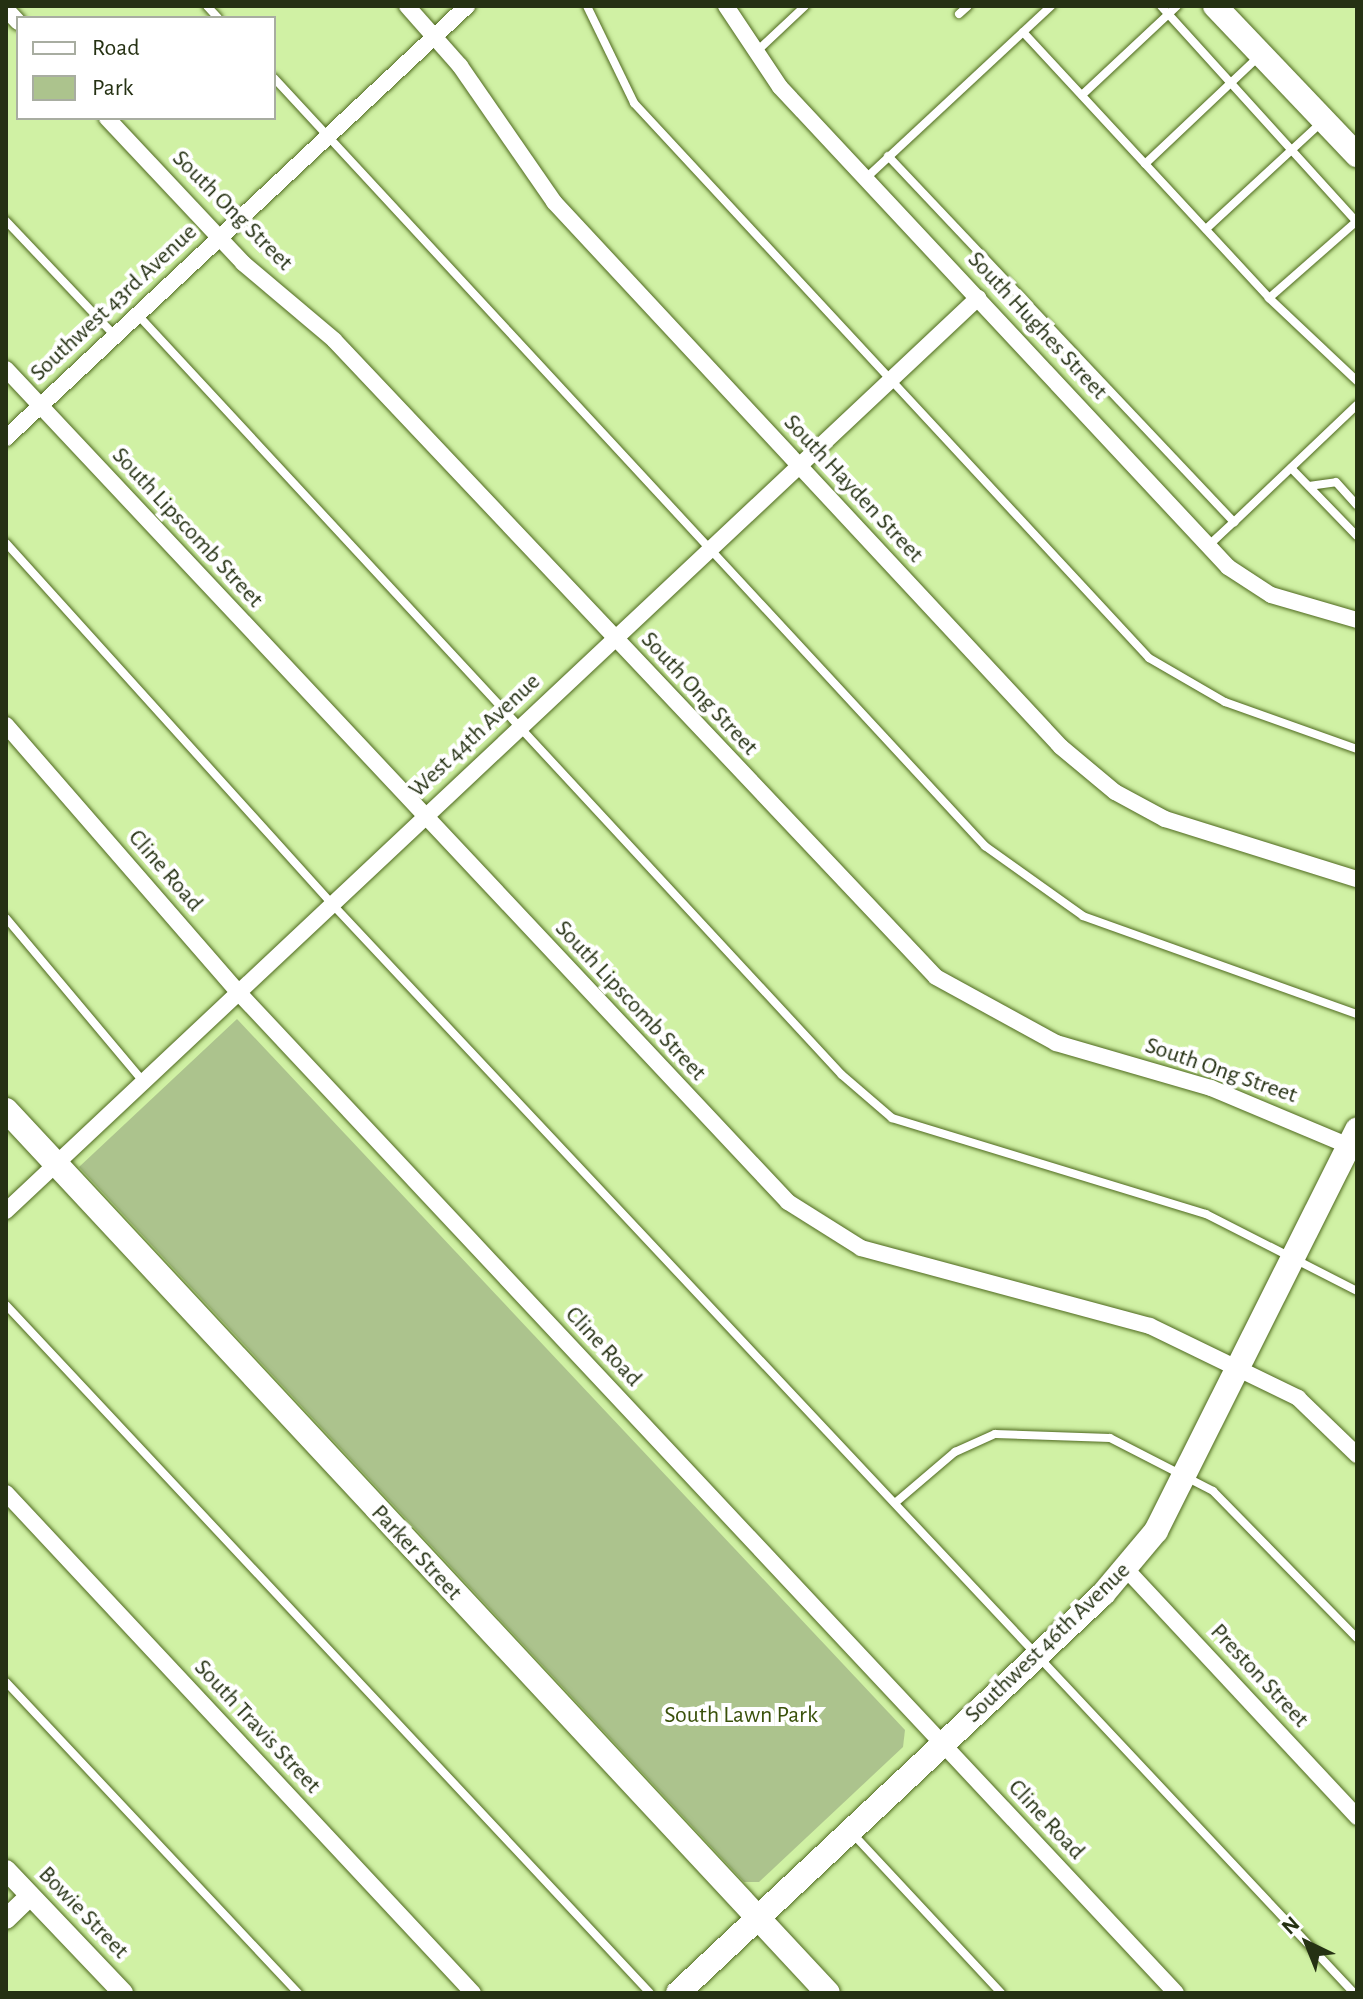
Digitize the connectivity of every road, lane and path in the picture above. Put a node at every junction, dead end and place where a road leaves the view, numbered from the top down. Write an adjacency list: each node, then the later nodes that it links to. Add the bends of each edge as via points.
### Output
1 (407, 6): 14 (street, South Hayden Street)
2 (467, 6): 14 (street, Southwest 43rd Avenue)
3 (587, 6): 38 (lane, via 634,103)
4 (726, 6): 15 (street, South Hughes Street)
5 (805, 6): 15 (lane)
6 (968, 6): 11 (lane)
7 (1051, 6): 13 (lane)
8 (1161, 6): 12 (lane)
9 (1177, 6): 12 (lane)
10 (1215, 6): 16 (main road)
11 (959, 14)
12 (1168, 14): 18 (lane); 19 (lane)
13 (1023, 32): 19 (lane); 25 (lane)
14 (435, 36): 22 (street, Southwest 43rd Avenue); 42 (street, South Hayden Street, via 554,202)
15 (753, 54): 27 (street, South Hughes Street)
16 (1261, 54): 18 (lane); 21 (main road)
17 (276, 80): 22 (lane)
18 (1231, 83): 23 (lane); 26 (lane)
19 (1082, 95): 26 (lane)
20 (109, 120): 31 (street, South Ong Street)
21 (1324, 120): 23 (lane); 24 (main road)
22 (328, 136): 31 (street, Southwest 43rd Avenue); 50 (lane)
23 (1293, 151): 29 (lane); 30 (lane)
24 (1356, 152)
25 (888, 156): 27 (lane); 46 (lane)
26 (1145, 164): 30 (lane)
27 (866, 178): 32 (street, South Hughes Street)
28 (6, 221): 35 (lane)
29 (1357, 221): 33 (lane)
30 (1206, 229): 33 (lane)
31 (218, 238): 34 (street, Southwest 43rd Avenue); 52 (street, South Ong Street, via 334,340)
32 (978, 298): 38 (street, West 44th Avenue); 49 (street, South Hughes Street)
33 (1269, 298): 37 (lane)
34 (137, 314): 35 (street, Southwest 43rd Avenue); 54 (lane)
35 (114, 335): 40 (street, Southwest 43rd Avenue)
36 (6, 369): 40 (street, South Lipscomb Street)
37 (1357, 381)
38 (889, 382): 42 (street, West 44th Avenue); 55 (lane, via 1149,658 1225,702)
39 (1357, 405): 43 (lane)
40 (40, 406): 41 (street, Southwest 43rd Avenue); 56 (street, South Lipscomb Street)
41 (6, 438)
42 (799, 465): 50 (street, West 44th Avenue); 57 (street, South Hayden Street, via 1061,747 1105,785 1165,819)
43 (1291, 468): 44 (lane); 46 (lane)
44 (1309, 486): 45 (lane, via 1336,482); 47 (lane)
45 (1357, 505)
46 (1234, 522): 49 (lane)
47 (1357, 536)
48 (6, 543): 58 (lane)
49 (1208, 546): 51 (street, South Hughes Street, via 1271,595)
50 (710, 549): 52 (street, West 44th Avenue); 61 (lane, via 985,846 1032,881 1083,916)
51 (1357, 620)
52 (614, 638): 54 (street, West 44th Avenue); 64 (street, South Ong Street, via 898,943 970,1002 1056,1043 1211,1088)
53 (6, 725): 60 (street, Cline Road)
54 (521, 727): 56 (street, West 44th Avenue); 67 (lane, via 842,1075 892,1118 1206,1214)
55 (1357, 749)
56 (424, 817): 58 (street, West 44th Avenue); 70 (street, South Lipscomb Street, via 763,1178 817,1225 903,1263 1150,1326)
57 (1357, 879)
58 (333, 905): 60 (street, West 44th Avenue); 74 (lane)
59 (6, 918): 62 (lane)
60 (239, 993): 62 (street, West 44th Avenue); 79 (street, Cline Road)
61 (1357, 1014)
62 (144, 1082): 65 (street, West 44th Avenue)
63 (6, 1110): 65 (main road, Parker Street)
64 (1355, 1142): 67 (main road, Southwest 46th Avenue)
65 (53, 1167): 66 (street, West 44th Avenue); 85 (main road, Parker Street)
66 (6, 1211)
67 (1296, 1255): 68 (lane); 70 (main road, Southwest 46th Avenue)
68 (1357, 1291)
69 (6, 1305): 89 (lane)
70 (1241, 1367): 71 (street, South Lipscomb Street, via 1298,1398); 72 (main road, Southwest 46th Avenue)
71 (1357, 1455)
72 (1188, 1478): 74 (lane, via 1110,1438 995,1434 955,1452); 75 (main road, Southwest 46th Avenue); 76 (lane, via 1242,1515)
73 (6, 1493): 88 (street, South Travis Street)
74 (895, 1503): 77 (lane)
75 (1126, 1569): 77 (main road, Southwest 46th Avenue); 80 (street, Preston Street)
76 (1357, 1638)
77 (1038, 1656): 79 (main road, Southwest 46th Avenue); 94 (lane)
78 (6, 1682): 87 (lane)
79 (943, 1745): 81 (main road, Southwest 46th Avenue); 93 (street, Cline Road)
80 (1357, 1817)
81 (851, 1832): 85 (main road, Southwest 46th Avenue); 92 (lane)
82 (6, 1870): 83 (street, Bowie Street)
83 (30, 1896): 84 (street); 86 (street, Bowie Street)
84 (6, 1919)
85 (759, 1919): 90 (main road, Southwest 46th Avenue); 91 (main road, Parker Street)
86 (123, 1993)
87 (298, 1993)
88 (473, 1993)
89 (650, 1993)
90 (678, 1993)
91 (828, 1993)
92 (1001, 1993)
93 (1176, 1993)
94 (1354, 1993)

